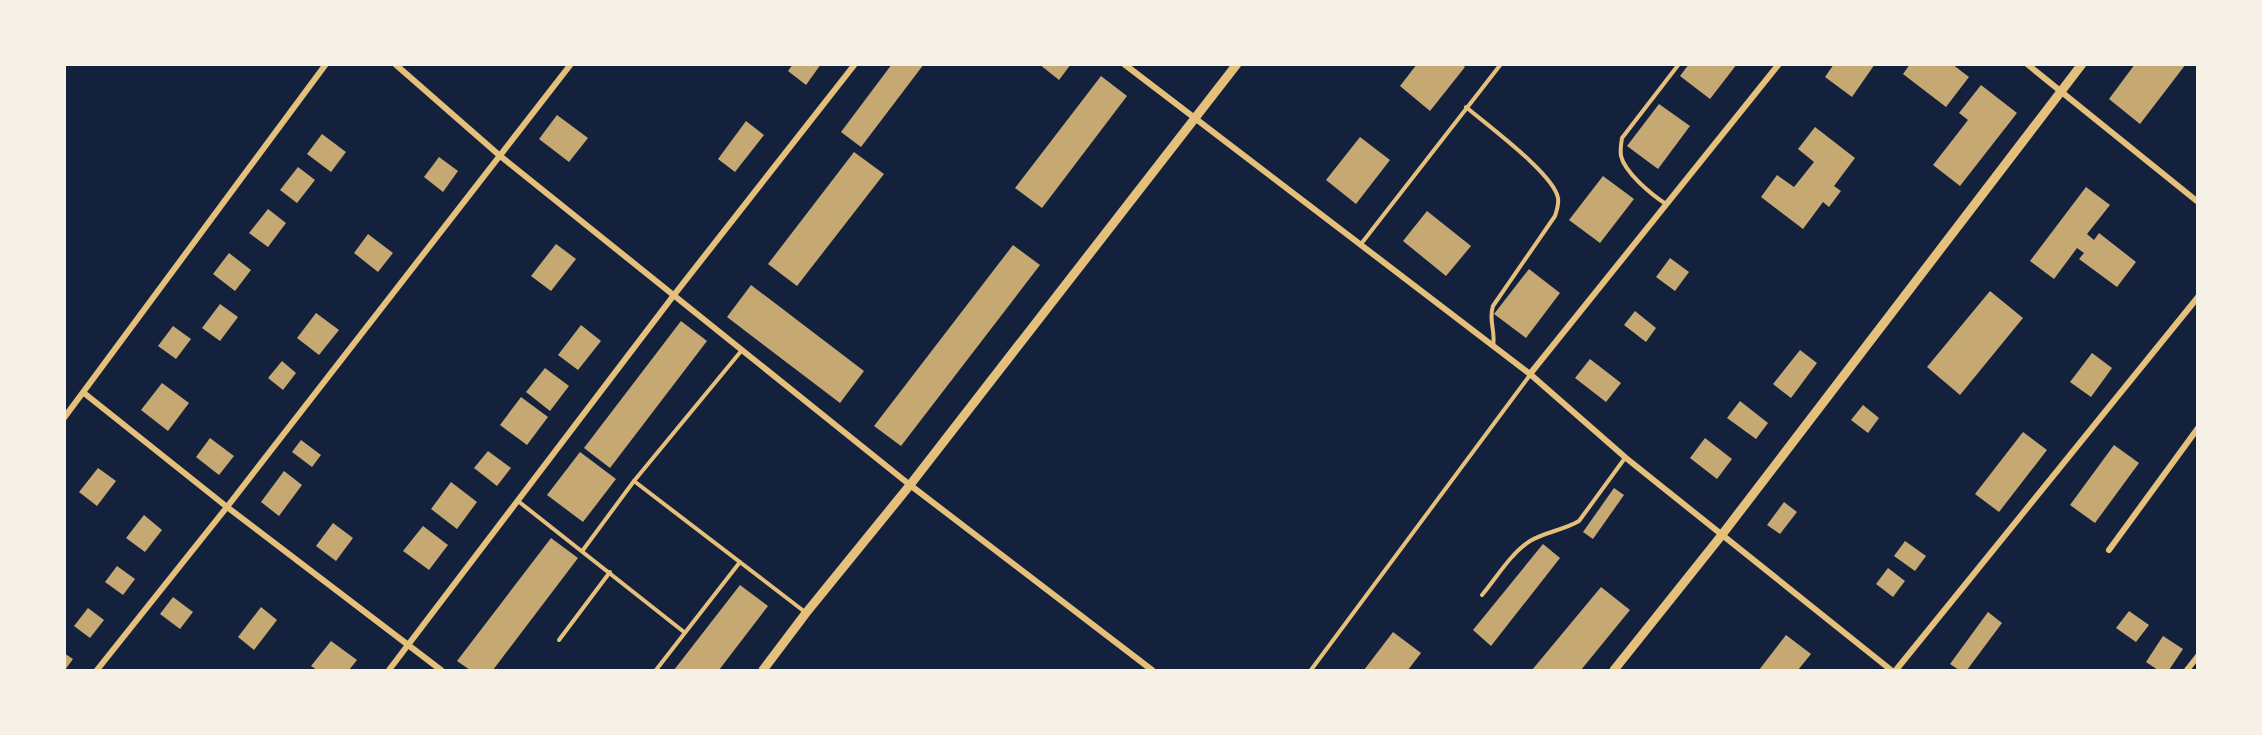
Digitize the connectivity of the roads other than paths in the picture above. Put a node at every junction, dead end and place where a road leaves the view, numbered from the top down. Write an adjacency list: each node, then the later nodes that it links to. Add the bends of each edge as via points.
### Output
1 (326, 64): 24 (street)
2 (395, 64): 15 (street)
3 (572, 64): 15 (street)
4 (855, 64): 19 (street)
5 (1124, 64): 14 (street)
6 (1237, 64): 14 (street)
7 (1501, 64): 13 (lane)
8 (1679, 64): 17 (lane, via 1622,138 1620,152 1648,192)
9 (1779, 64): 17 (street)
10 (2028, 64): 12 (street)
11 (2082, 64): 12 (street)
12 (2061, 91): 16 (street); 32 (street)
13 (1466, 107): 18 (lane); 21 (lane, via 1542,172 1558,196 1555,216 1493,306)
14 (1195, 119): 18 (street); 29 (street)
15 (500, 155): 19 (street); 31 (street)
16 (2198, 202)
17 (1666, 205): 23 (street)
18 (1360, 245): 21 (street)
19 (674, 295): 22 (street); 30 (street)
20 (2198, 297): 52 (street)
21 (1493, 346): 23 (street)
22 (742, 350): 28 (lane); 29 (street)
23 (1530, 374): 27 (street); 49 (lane)
24 (84, 393): 25 (street); 31 (street)
25 (64, 418)
26 (2198, 428): 34 (street)
27 (1626, 458): 32 (street); 37 (lane, via 1579,521 1521,548)
28 (634, 481): 33 (lane); 35 (lane)
29 (910, 485): 38 (street); 48 (street)
30 (518, 501): 33 (lane); 41 (street)
31 (227, 507): 41 (street); 43 (street)
32 (1721, 536): 50 (street); 51 (street)
33 (583, 550): 36 (lane)
34 (2109, 550)
35 (740, 562): 38 (lane); 39 (lane)
36 (610, 572): 39 (lane); 40 (lane)
37 (1482, 595)
38 (806, 613): 47 (street)
39 (684, 632): 46 (lane)
40 (559, 640)
41 (409, 645): 44 (street); 45 (street)
42 (2198, 656): 53 (street)
43 (97, 670)
44 (389, 670)
45 (441, 670)
46 (656, 670)
47 (763, 670)
48 (1152, 670)
49 (1311, 670)
50 (1614, 670)
51 (1891, 670)
52 (1896, 670)
53 (2187, 670)

